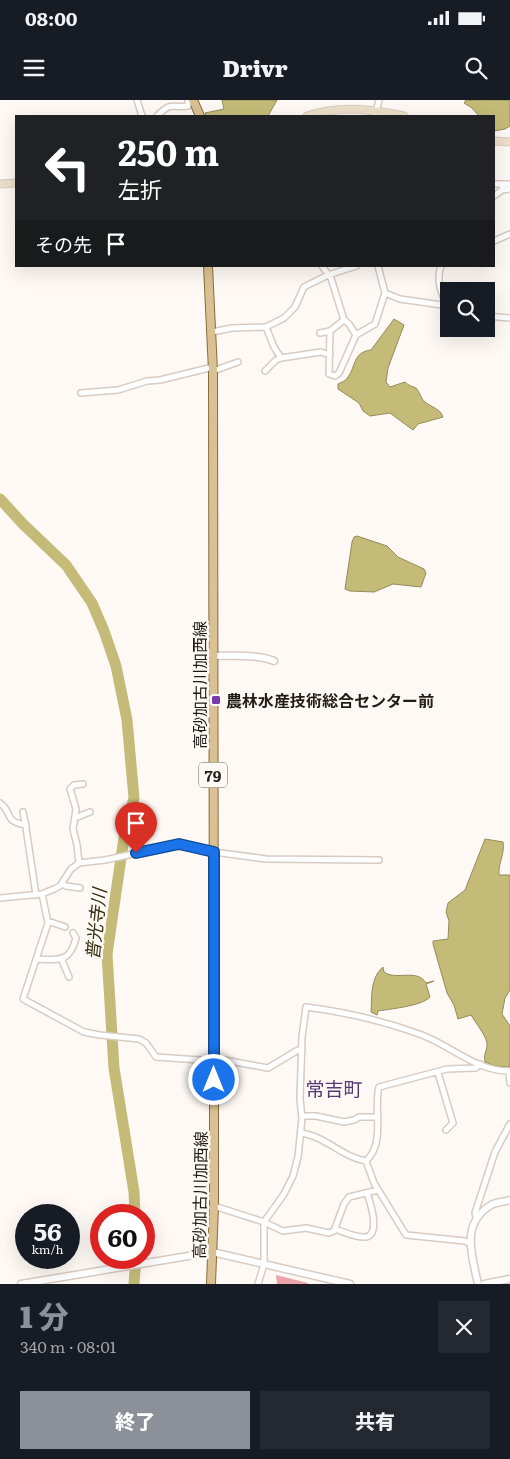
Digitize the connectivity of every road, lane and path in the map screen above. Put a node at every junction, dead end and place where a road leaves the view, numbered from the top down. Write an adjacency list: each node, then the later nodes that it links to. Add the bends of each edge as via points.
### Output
1 (137, 100): 6 (street)
2 (188, 100): 7 (street, via 188,106 173,104)
3 (193, 100): 8 (main road)
4 (378, 100): 5 (street)
5 (376, 114): 9 (main road, via 339,109); 10 (main road)
6 (142, 115)
7 (158, 115)
8 (200, 115)
9 (312, 115)
10 (390, 115)
11 (495, 141): 12 (main road)
12 (510, 142)
13 (2, 184): 14 (main road)
14 (15, 184)
15 (495, 184): 17 (street)
16 (510, 184): 17 (street)
17 (502, 187): 18 (street); 19 (street)
18 (510, 189)
19 (495, 195)
20 (510, 234): 21 (street)
21 (495, 241)
22 (208, 267): 36 (main road, 高砂加古川加西線 / 79)
23 (323, 267): 27 (street)
24 (352, 267): 27 (street)
25 (378, 267): 29 (street)
26 (441, 267): 28 (street)
27 (328, 274): 33 (street); 34 (street, via 304,287 295,306 284,318)
28 (440, 288)
29 (385, 293): 30 (street, via 400,299); 38 (street, via 375,324)
30 (440, 304)
31 (495, 317): 32 (street)
32 (510, 318)
33 (344, 320): 35 (street); 38 (street)
34 (266, 327): 36 (street); 40 (street)
35 (330, 331): 37 (street); 39 (street)
36 (212, 332): 42 (main road, 高砂加古川加西線 / 79)
37 (320, 333)
38 (356, 335): 39 (street, via 335,376 329,374)
39 (330, 355): 40 (street, via 321,352)
40 (281, 358): 43 (street)
41 (238, 362): 42 (street)
42 (213, 369): 44 (street, via 147,381 118,390); 45 (main road, 高砂加古川加西線 / 79)
43 (265, 371)
44 (82, 393)
45 (213, 656): 46 (street); 53 (main road, 高砂加古川加西線 / 79)
46 (274, 661)
47 (83, 784): 51 (street, via 70,789 76,809)
48 (0, 803): 52 (street, via 9,819)
49 (22, 812): 52 (street)
50 (90, 812): 51 (street)
51 (75, 818): 55 (street, via 73,829)
52 (26, 825): 58 (street)
53 (214, 852): 54 (street, via 266,859); 55 (street, via 179,844); 67 (main road, 高砂加古川加西線 / 79)
54 (379, 860)
55 (79, 863): 56 (street)
56 (62, 884): 57 (street); 58 (street)
57 (80, 888)
58 (39, 894): 59 (street); 60 (street)
59 (0, 898)
60 (48, 921): 61 (street); 64 (street)
61 (65, 927)
62 (73, 933): 63 (street, via 76,938 71,952)
63 (61, 958): 64 (street); 65 (street)
64 (38, 959): 67 (street, via 23,999 84,1032 138,1039 146,1043 156,1057)
65 (69, 977)
66 (302, 1051): 67 (street, via 298,1050 268,1068); 68 (street, via 306,1007 381,1020 424,1036); 72 (street)
67 (214, 1061): 81 (main road, 高砂加古川加西線 / 79)
68 (480, 1064): 69 (street, via 494,1071); 70 (street, via 476,1068 456,1068)
69 (509, 1071): 71 (street)
70 (438, 1073): 73 (street, via 379,1087); 75 (street, via 453,1123)
71 (510, 1083)
72 (302, 1116): 73 (street, via 344,1122 358,1117); 76 (street)
73 (378, 1117): 77 (street, via 374,1147)
74 (510, 1124): 82 (street, via 495,1152)
75 (446, 1130)
76 (301, 1133): 77 (street); 83 (street, via 293,1176)
77 (366, 1161): 78 (street)
78 (378, 1190): 79 (street); 85 (street, via 406,1235)
79 (367, 1193): 84 (street, via 349,1197); 84 (street, via 374,1229 371,1234 357,1236)
80 (510, 1200): 82 (street, via 492,1204)
81 (214, 1206): 83 (street); 86 (main road, 高砂加古川加西線 / 79)
82 (476, 1217): 85 (street)
83 (264, 1222): 84 (street, via 283,1231 306,1228 329,1233); 87 (street)
84 (335, 1229)
85 (469, 1242): 93 (street)
86 (212, 1252): 87 (street); 89 (street); 90 (main road, 高砂加古川加西線 / 79)
87 (264, 1264): 91 (street); 92 (street)
88 (510, 1279): 94 (street)
89 (21, 1284)
90 (211, 1284)
91 (258, 1284)
92 (350, 1284)
93 (478, 1284)
94 (484, 1284)

